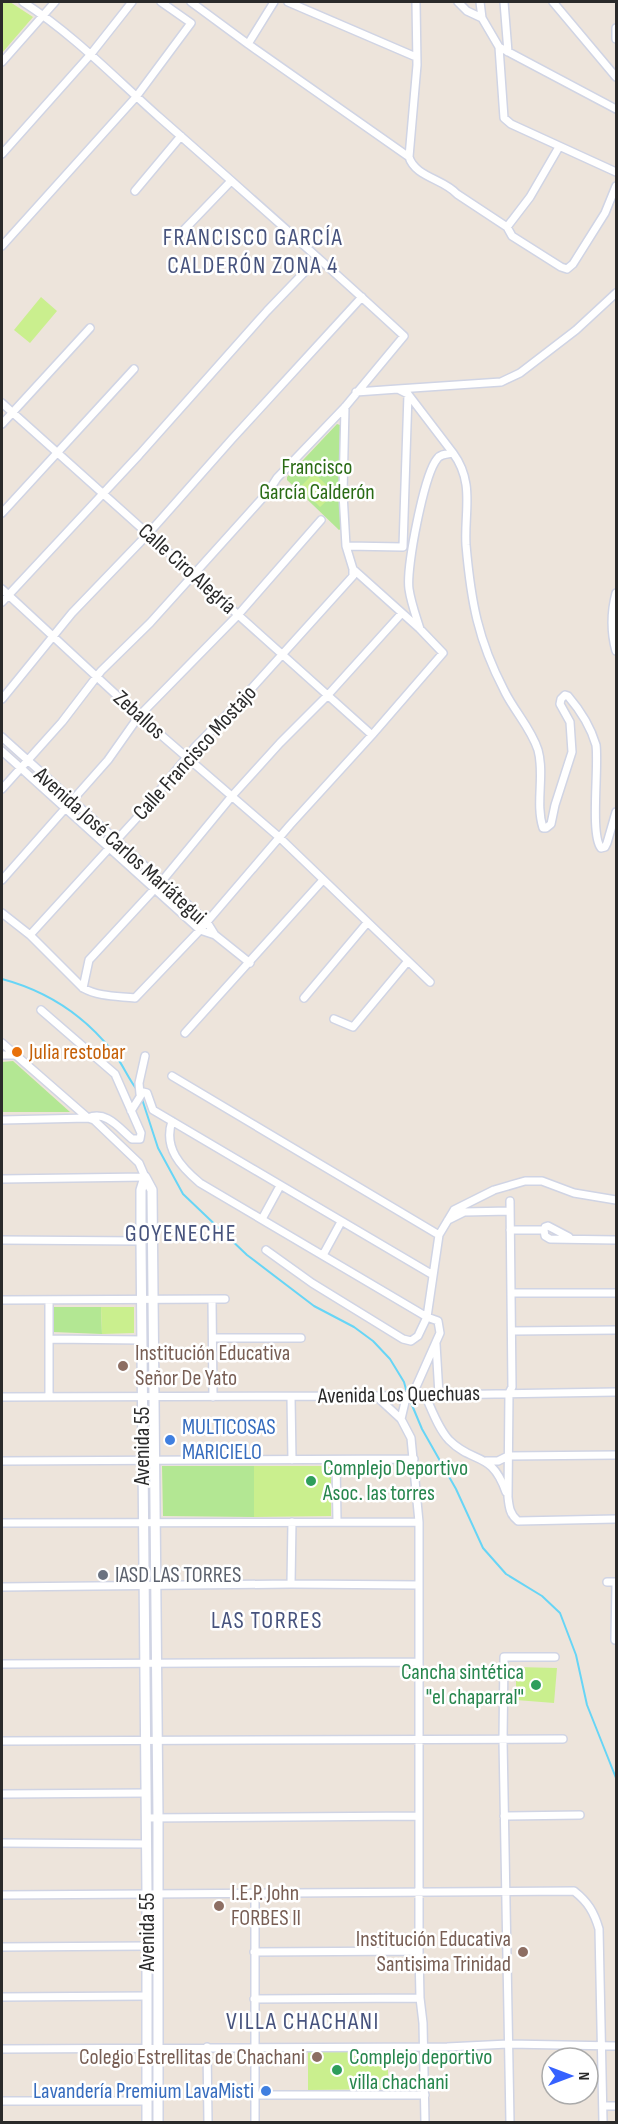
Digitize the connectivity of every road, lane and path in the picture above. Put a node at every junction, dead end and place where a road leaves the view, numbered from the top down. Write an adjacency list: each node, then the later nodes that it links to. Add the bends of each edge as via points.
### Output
1 (23, 2): 13 (street)
2 (56, 2): 13 (street)
3 (132, 2): 20 (street)
4 (161, 2): 24 (street, via 191,22)
5 (191, 2): 17 (street)
6 (274, 2): 17 (street)
7 (288, 2): 21 (street)
8 (416, 2): 21 (street)
9 (458, 2): 14 (street)
10 (480, 2): 14 (street)
11 (504, 2): 19 (street)
12 (553, 2): 23 (street)
13 (45, 16): 20 (street); 22 (street)
14 (482, 18): 18 (street)
15 (616, 28): 16 (street)
16 (616, 39)
17 (248, 44): 29 (street)
18 (499, 47): 19 (street); 27 (street, via 504,118)
19 (508, 52): 25 (street)
20 (91, 54): 24 (street); 28 (street)
21 (416, 57): 29 (street)
22 (2, 62)
23 (616, 77)
24 (136, 97): 26 (street); 37 (street)
25 (616, 109)
26 (181, 136): 31 (street); 33 (street)
27 (558, 147): 30 (street); 34 (street, via 530,197)
28 (2, 154)
29 (409, 157): 34 (street, via 413,165)
30 (616, 172)
31 (231, 181): 36 (street); 39 (street)
32 (616, 186): 34 (street, via 605,213 567,269 512,236)
33 (135, 191)
34 (507, 227)
35 (2, 231): 37 (street)
36 (181, 233)
37 (8, 236): 38 (street)
38 (2, 246)
39 (318, 258): 41 (street); 53 (street)
40 (616, 293): 44 (street, via 576,330 520,373 501,382)
41 (362, 297): 45 (street, via 404,336); 56 (street)
42 (90, 328): 49 (street)
43 (134, 369): 51 (street)
44 (398, 389): 45 (street); 46 (street)
45 (356, 392): 48 (street)
46 (408, 394): 52 (street); 57 (street, via 403,547)
47 (2, 403): 49 (street, Calle Ciro Alegría)
48 (345, 407): 57 (street); 59 (street)
49 (12, 412): 50 (street); 51 (street, Calle Ciro Alegría)
50 (2, 423)
51 (58, 453): 53 (street, Calle Ciro Alegría); 54 (street)
52 (453, 453): 65 (street, via 436,460 417,526 409,588); 83 (street, via 461,463 467,483 465,533 478,630 497,677 539,753 543,828 551,824 572,752 570,722 560,704 565,695 573,701 596,745 596,825 601,848 606,847)
53 (102, 494): 56 (street, Calle Ciro Alegría); 60 (street)
54 (2, 513)
55 (321, 520): 64 (street)
56 (148, 534): 59 (street, Calle Ciro Alegría); 66 (street)
57 (346, 546): 58 (street)
58 (353, 569): 63 (street); 68 (street, Calle Francisco Mostajo, via 353,576)
59 (193, 575): 64 (street, Calle Ciro Alegría); 69 (street)
60 (5, 592): 62 (street); 66 (street, Zeballos)
61 (616, 593): 67 (street, via 612,634)
62 (2, 602)
63 (402, 613): 65 (street); 70 (street)
64 (238, 615): 68 (street, Calle Ciro Alegría); 72 (street)
65 (420, 629): 73 (street, via 443,652)
66 (52, 636): 69 (street, Zeballos); 71 (street)
67 (616, 651)
68 (282, 656): 70 (street, Calle Ciro Alegría); 76 (street, Calle Francisco Mostajo)
69 (96, 676): 72 (street, Zeballos); 77 (street)
70 (327, 696): 73 (street, Calle Ciro Alegría); 80 (street)
71 (2, 699)
72 (139, 716): 76 (street, Zeballos); 81 (street)
73 (372, 735): 84 (street)
74 (2, 737): 77 (street, Avenida José Carlos Mariátegui)
75 (2, 751): 78 (street, Avenida José Carlos Mariátegui)
76 (186, 757): 80 (street, Zeballos); 85 (street, Calle Francisco Mostajo)
77 (27, 761): 78 (street); 81 (street, Avenida José Carlos Mariátegui)
78 (21, 768): 79 (street); 82 (street, Avenida José Carlos Mariátegui)
79 (2, 789)
80 (232, 796): 84 (street, Zeballos); 89 (street)
81 (72, 801): 82 (street); 85 (street, Avenida José Carlos Mariátegui)
82 (65, 809): 86 (street, Avenida José Carlos Mariátegui); 87 (street)
83 (616, 812)
84 (279, 837): 88 (street, Zeballos); 92 (street)
85 (116, 842): 86 (street, Calle Francisco Mostajo); 89 (street, Avenida José Carlos Mariátegui)
86 (110, 849): 90 (street, Avenida José Carlos Mariátegui); 95 (street, Calle Francisco Mostajo)
87 (2, 880)
88 (323, 880): 93 (street, Zeballos); 98 (street)
89 (162, 881): 90 (street); 92 (street, Avenida José Carlos Mariátegui)
90 (154, 889): 94 (street, Avenida José Carlos Mariátegui); 100 (street, via 89,960)
91 (2, 913): 95 (street)
92 (207, 922): 94 (street); 96 (street, Avenida José Carlos Mariátegui)
93 (367, 923): 97 (street, Zeballos); 101 (street)
94 (200, 930): 96 (street, Avenida José Carlos Mariátegui); 100 (street, via 135,998)
95 (30, 935): 100 (street)
96 (215, 935): 98 (street)
97 (408, 961): 99 (street, Zeballos); 103 (street, via 353,1027)
98 (250, 963): 104 (street)
99 (430, 982)
100 (83, 988)
101 (304, 998)
102 (40, 1010): 111 (street, via 115,1074)
103 (334, 1019)
104 (185, 1033)
105 (2, 1043): 107 (street)
106 (2, 1055): 107 (street)
107 (16, 1055): 112 (street)
108 (146, 1056): 110 (street)
109 (172, 1076): 125 (street)
110 (140, 1094): 111 (street); 114 (street, via 147,1093 153,1110)
111 (131, 1111): 112 (street, via 141,1133 137,1140 105,1117)
112 (87, 1118): 113 (street); 115 (street, via 94,1120 139,1163)
113 (2, 1119)
114 (172, 1121): 117 (street); 121 (street, via 169,1141 187,1172)
115 (145, 1178): 116 (street); 128 (street, Avenida 55, via 141,1190); 138 (street, Avenida 55, via 152,1190)
116 (2, 1179)
117 (280, 1186): 121 (street); 123 (street)
118 (616, 1200): 122 (street, via 542,1181 525,1181 466,1203 454,1210)
119 (510, 1201): 120 (street)
120 (510, 1211): 122 (street, via 464,1212); 124 (street)
121 (262, 1219): 130 (street)
122 (448, 1220): 125 (street)
123 (341, 1222): 130 (street); 131 (street)
124 (510, 1230): 127 (street, via 544,1230 551,1226 574,1239); 132 (street)
125 (439, 1235): 131 (street)
126 (2, 1240): 128 (street)
127 (616, 1240)
128 (141, 1241): 137 (street, Avenida 55)
129 (266, 1250): 140 (street, via 408,1341 418,1336)
130 (323, 1255): 140 (street)
131 (433, 1275): 140 (street)
132 (512, 1293): 133 (street); 142 (street)
133 (616, 1293)
134 (225, 1299): 139 (street)
135 (2, 1300): 136 (street)
136 (49, 1300): 137 (street); 145 (street)
137 (142, 1300): 138 (street); 146 (street, Avenida 55)
138 (153, 1300): 139 (street); 152 (street, Avenida 55)
139 (212, 1300): 143 (street)
140 (427, 1317): 147 (street, via 438,1321 440,1333)
141 (616, 1330): 142 (street)
142 (512, 1331): 149 (street)
143 (213, 1338): 144 (street); 153 (street)
144 (301, 1338)
145 (49, 1339): 146 (street); 157 (street)
146 (142, 1340): 158 (street, Avenida 55)
147 (436, 1341): 151 (street); 155 (street)
148 (616, 1392): 149 (street, Avenida Los Quechuas)
149 (509, 1393): 151 (street, Avenida Los Quechuas); 161 (street)
150 (425, 1395): 151 (street, Avenida Los Quechuas); 155 (street, Avenida Los Quechuas); 169 (street, via 451,1443)
151 (439, 1395)
152 (153, 1396): 153 (street, Avenida Los Quechuas); 158 (street, Avenida Los Quechuas); 163 (street, Avenida 55)
153 (213, 1396): 159 (street, Avenida Los Quechuas)
154 (376, 1396): 155 (street, Avenida Los Quechuas); 159 (street, Avenida Los Quechuas); 160 (street)
155 (409, 1396): 160 (street)
156 (2, 1397): 157 (street, Avenida Los Quechuas)
157 (49, 1397): 158 (street, Avenida Los Quechuas)
158 (142, 1397): 168 (street, Avenida 55)
159 (291, 1397): 164 (street)
160 (401, 1419): 166 (street, via 411,1438)
161 (508, 1455): 162 (street); 169 (street, via 498,1461); 170 (street)
162 (616, 1455)
163 (153, 1460): 164 (street); 168 (street); 173 (street, Avenida 55)
164 (292, 1460): 165 (street)
165 (336, 1460): 166 (street); 175 (street)
166 (414, 1460): 176 (street)
167 (2, 1461): 168 (street)
168 (142, 1461): 172 (street, Avenida 55)
169 (485, 1461): 170 (street, via 496,1469)
170 (508, 1497): 171 (street, via 513,1517 518,1521)
171 (616, 1519)
172 (143, 1522): 173 (street); 177 (street); 182 (street, Avenida 55)
173 (154, 1522): 174 (street); 183 (street, Avenida 55)
174 (292, 1522): 175 (street); 180 (street)
175 (337, 1522): 176 (street)
176 (419, 1522): 181 (street)
177 (2, 1523)
178 (607, 1582): 179 (street)
179 (616, 1582): 185 (street)
180 (291, 1584): 181 (street); 183 (street)
181 (419, 1585): 187 (street)
182 (144, 1586): 183 (street); 184 (street); 188 (street, Avenida 55)
183 (155, 1586): 189 (street, Avenida 55)
184 (2, 1587)
185 (615, 1640)
186 (555, 1657): 193 (street, via 504,1657)
187 (419, 1662): 189 (street); 191 (street)
188 (144, 1663): 189 (street); 190 (street); 195 (street, Avenida 55)
189 (156, 1663): 196 (street, Avenida 55)
190 (2, 1664)
191 (418, 1739): 193 (street); 196 (street); 200 (street)
192 (563, 1739): 193 (street)
193 (503, 1740): 201 (street)
194 (2, 1741): 195 (street)
195 (146, 1741): 196 (street); 197 (street, Avenida 55)
196 (157, 1741): 203 (street, Avenida 55)
197 (146, 1793): 198 (street); 202 (street, Avenida 55)
198 (2, 1794)
199 (580, 1815): 201 (street)
200 (418, 1816): 203 (street); 207 (street)
201 (504, 1816): 206 (street)
202 (146, 1818): 203 (street); 205 (street, Avenida 55)
203 (158, 1818): 210 (street, Avenida 55)
204 (2, 1843): 205 (street)
205 (147, 1844): 209 (street, Avenida 55)
206 (505, 1891): 207 (street); 220 (street); 222 (street, via 574,1890 588,1903 599,1929)
207 (419, 1892): 208 (street); 214 (street)
208 (255, 1893): 210 (street); 215 (street)
209 (147, 1894): 210 (street); 211 (street); 212 (street, Avenida 55)
210 (158, 1894): 227 (street, Avenida 55)
211 (2, 1895)
212 (148, 1946): 213 (street); 217 (street, Avenida 55)
213 (2, 1947)
214 (419, 1951): 215 (street); 218 (street)
215 (254, 1952): 219 (street)
216 (2, 1996): 217 (street)
217 (147, 1996): 226 (street, Avenida 55)
218 (420, 1998): 219 (street); 221 (street)
219 (254, 1999): 225 (street)
220 (508, 2044): 221 (street); 222 (street); 240 (street)
221 (424, 2046): 225 (street); 230 (street)
222 (602, 2046): 223 (street); 233 (street)
223 (616, 2046)
224 (207, 2047): 225 (street); 227 (street); 237 (street)
225 (255, 2047): 229 (street)
226 (147, 2048): 227 (street); 228 (street); 232 (street, Avenida 55)
227 (158, 2048): 236 (street, Avenida 55)
228 (2, 2049)
229 (255, 2095): 230 (street); 238 (street)
230 (425, 2095): 239 (street)
231 (2, 2101): 232 (street)
232 (147, 2101): 235 (street, Avenida 55)
233 (603, 2106): 234 (street); 241 (street)
234 (616, 2106)
235 (147, 2122)
236 (158, 2122)
237 (208, 2122)
238 (255, 2122)
239 (425, 2122)
240 (510, 2122)
241 (603, 2122)

